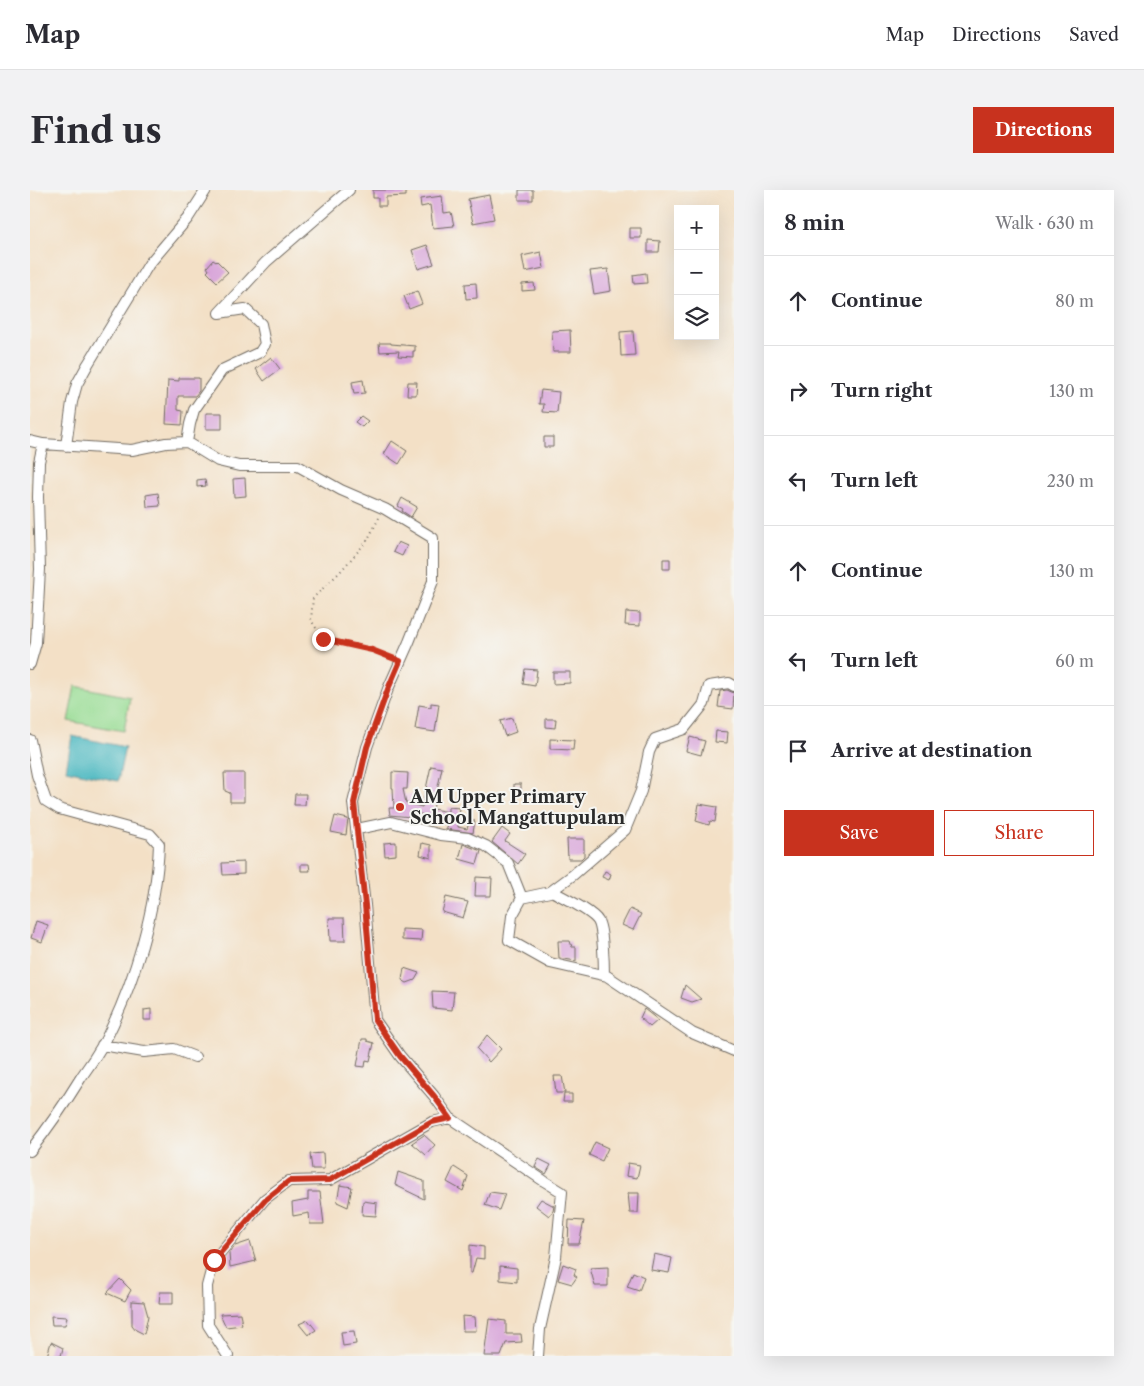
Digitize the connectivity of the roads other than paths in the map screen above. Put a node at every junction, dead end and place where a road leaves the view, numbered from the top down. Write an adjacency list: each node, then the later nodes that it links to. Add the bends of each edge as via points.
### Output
1 (206, 190): 6 (street, via 188,218 149,264 88,364 72,402)
2 (350, 190): 4 (street, via 266,262 219,313 245,309 261,324 265,344 260,352 222,370 194,410)
3 (30, 441): 5 (street)
4 (188, 442): 6 (street, via 132,450); 11 (street, via 218,461 239,466 298,466 434,538 434,581 367,747 354,803)
5 (44, 444): 6 (street); 7 (street, via 39,462 40,569 36,643)
6 (66, 446)
7 (30, 664)
8 (734, 686): 12 (street, via 729,683 709,686 704,704 684,730 655,739 641,791 625,830)
9 (30, 740): 10 (street)
10 (32, 757): 15 (street, via 46,800 59,809 150,834 159,844 148,923 128,991)
11 (357, 829): 13 (street, via 391,822 441,835 468,838 486,846 508,863); 18 (street, via 375,1020)
12 (552, 891): 13 (street); 14 (street, via 586,910 598,921)
13 (522, 898): 14 (street, via 512,916 509,940 550,963)
14 (604, 975): 16 (street, via 692,1033)
15 (102, 1045): 17 (street, via 144,1052 174,1049); 19 (street)
16 (734, 1052)
17 (195, 1057)
18 (450, 1118): 20 (street, via 432,1122 330,1180 289,1181 265,1200 214,1260 208,1286 208,1325); 21 (street, via 562,1192 556,1257 540,1329)
19 (30, 1151)
20 (228, 1356)
21 (538, 1356)

